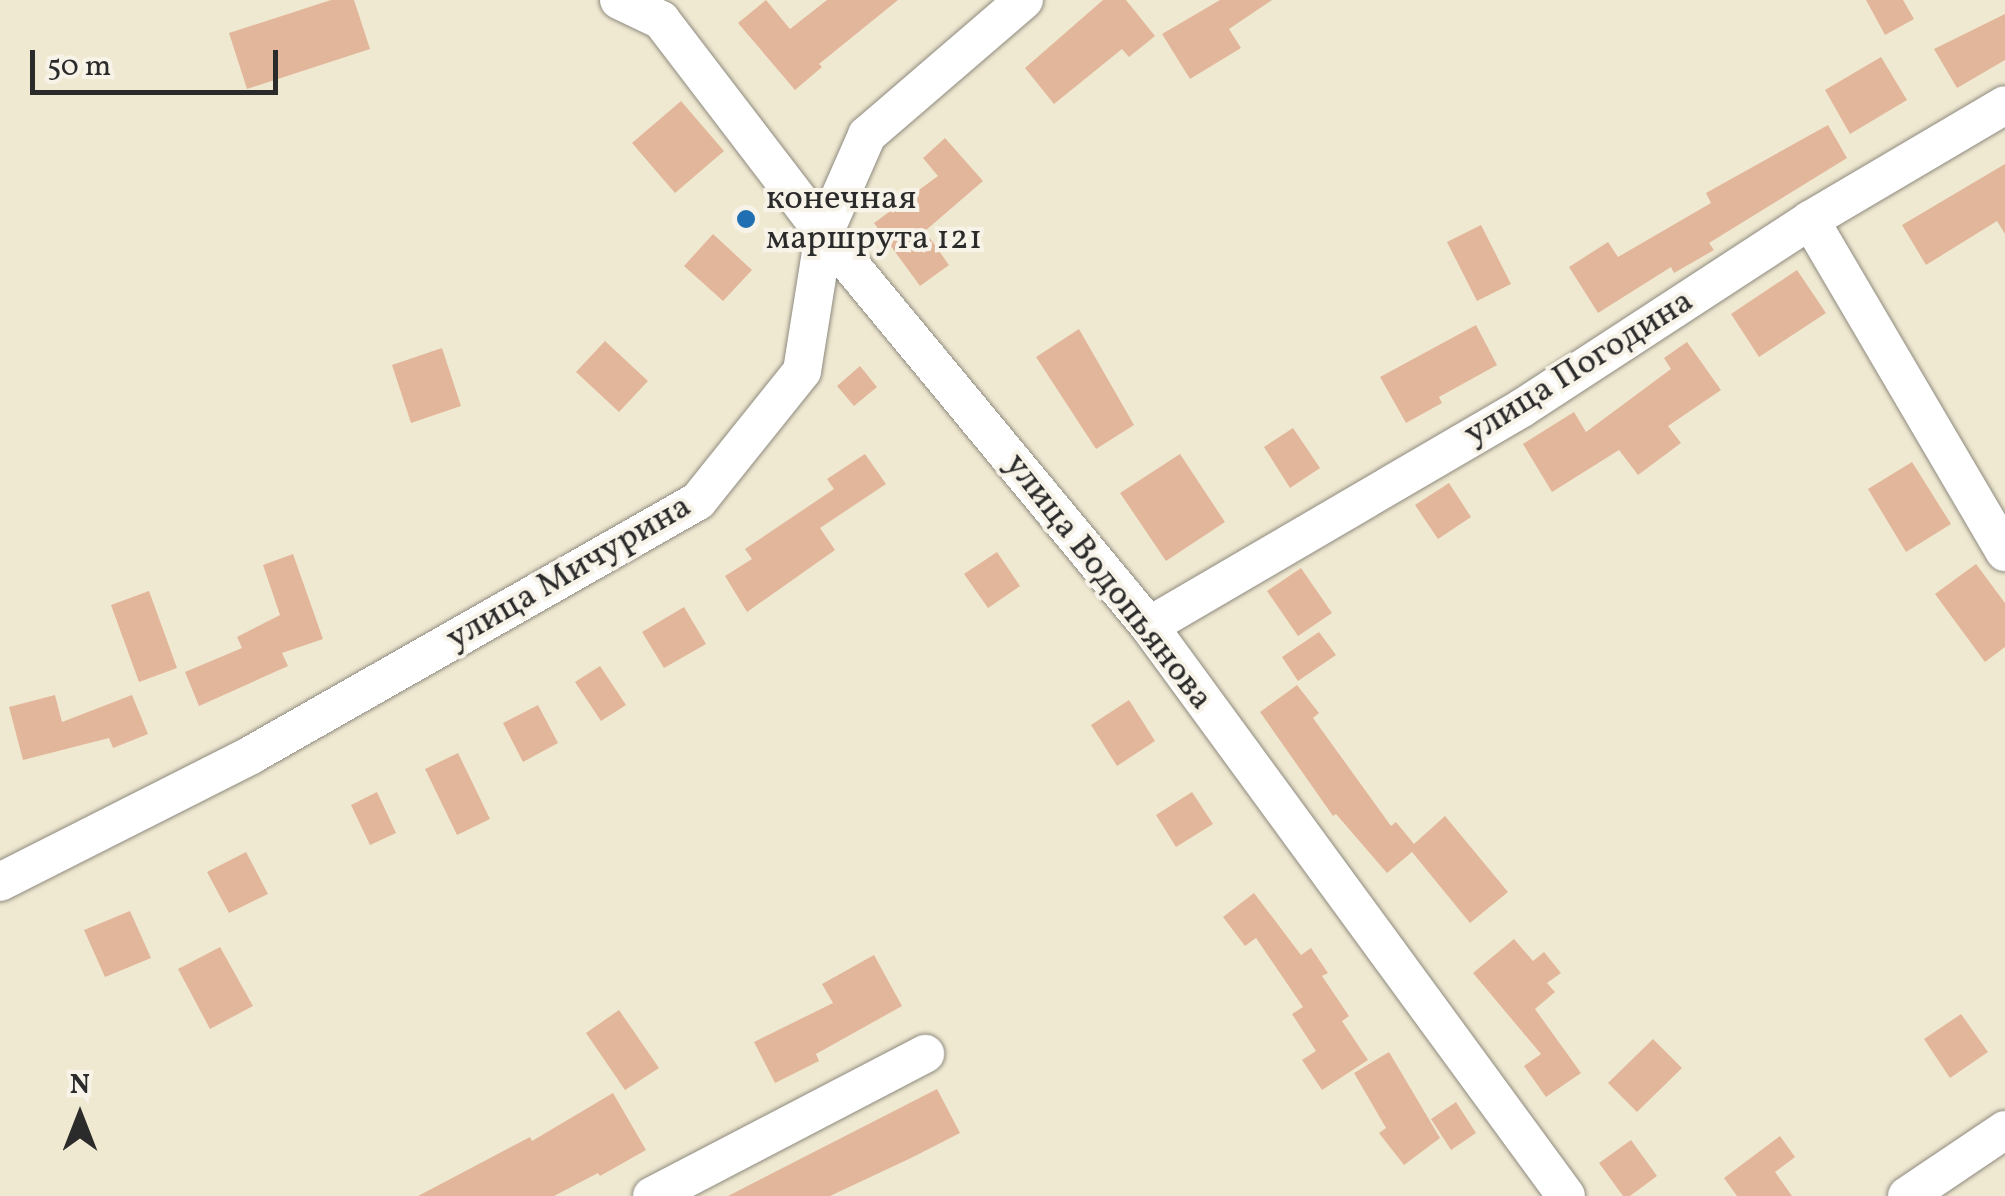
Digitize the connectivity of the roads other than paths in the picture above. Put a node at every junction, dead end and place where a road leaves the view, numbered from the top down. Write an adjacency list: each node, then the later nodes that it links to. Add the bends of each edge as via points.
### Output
1 (619, 0): 5 (street, улица Водопьянова, via 661,20)
2 (1024, 0): 5 (street, улица Мичурина, via 868,135)
3 (2005, 106): 4 (street, улица Погодина)
4 (1810, 220): 6 (street); 7 (street, улица Погодина, via 1522,408)
5 (824, 233): 7 (street, улица Водопьянова); 8 (street, улица Мичурина, via 802,371 698,501 251,755)
6 (2005, 552)
7 (1149, 626): 12 (street, улица Водопьянова)
8 (0, 882)
9 (925, 1054): 11 (street)
10 (2005, 1130): 13 (street)
11 (652, 1196)
12 (1566, 1196)
13 (1907, 1196)

